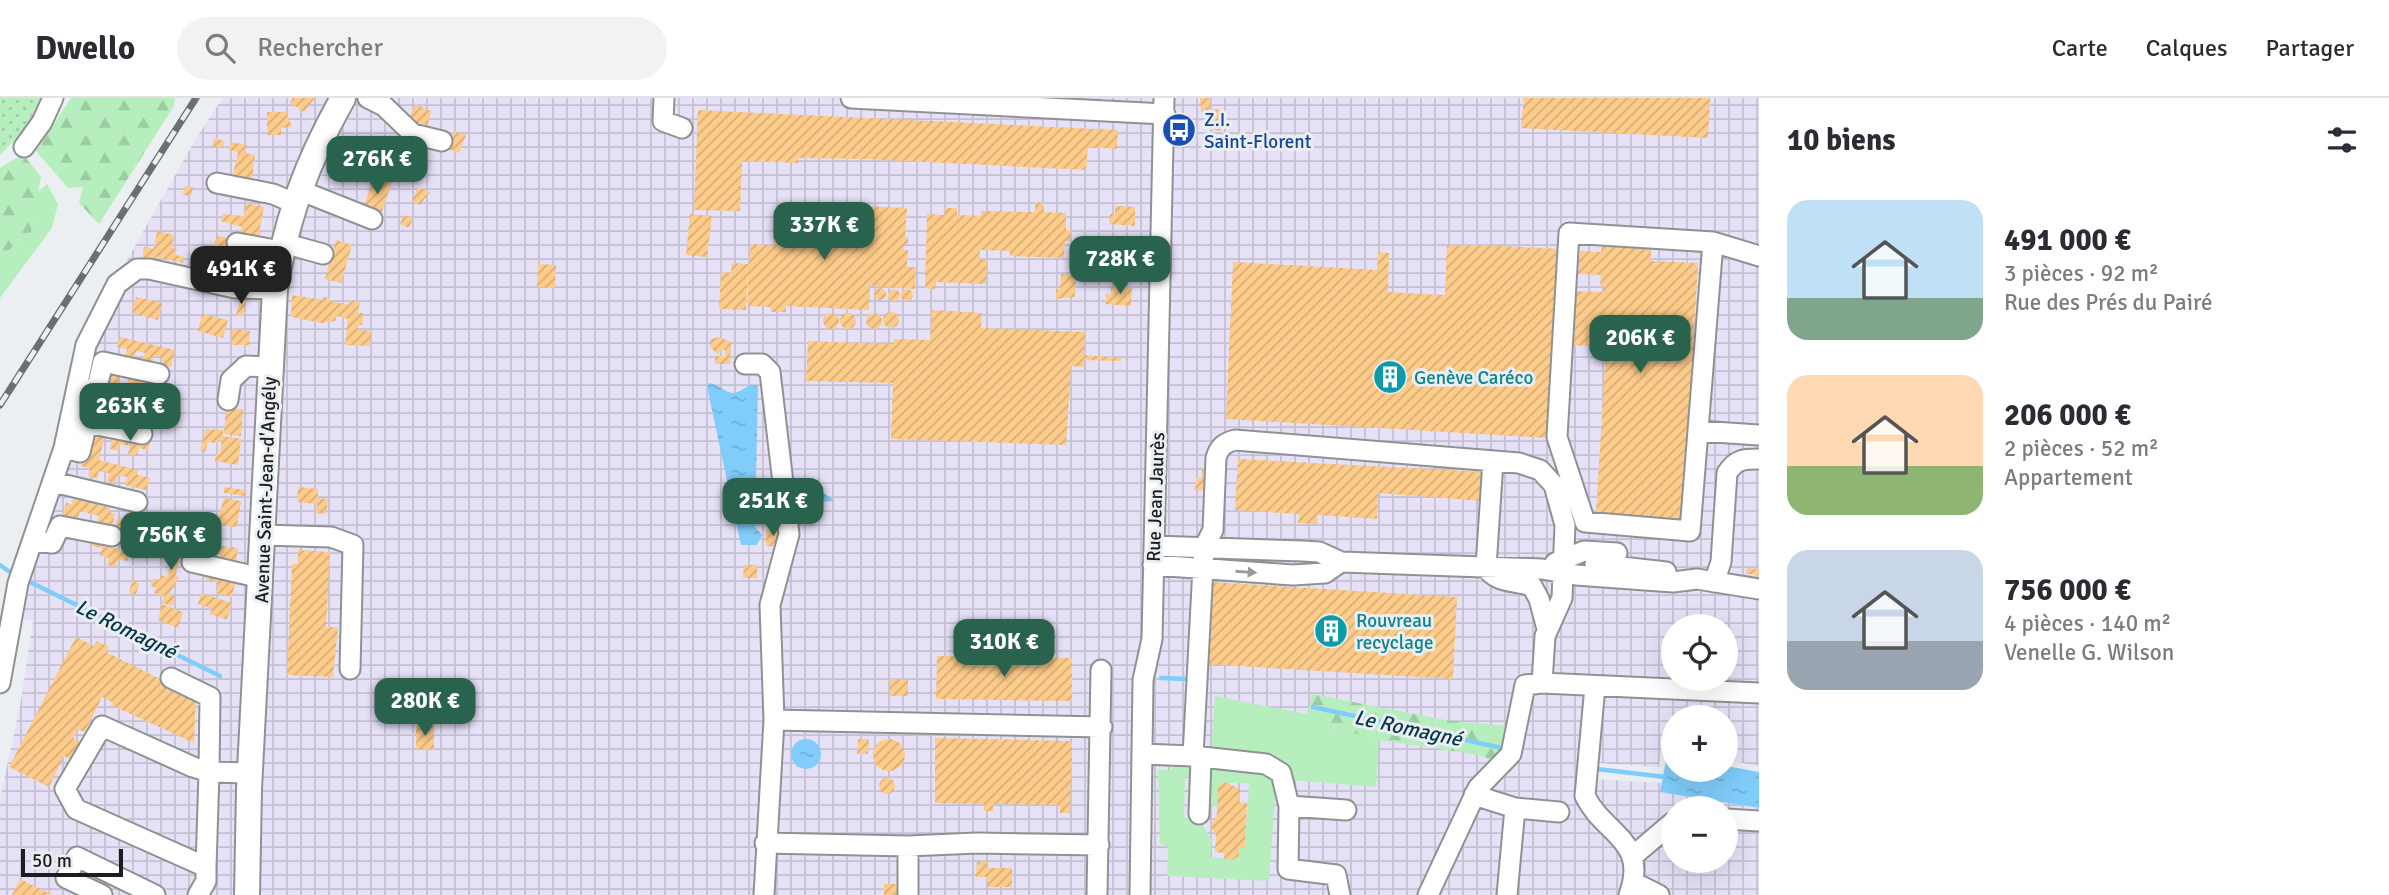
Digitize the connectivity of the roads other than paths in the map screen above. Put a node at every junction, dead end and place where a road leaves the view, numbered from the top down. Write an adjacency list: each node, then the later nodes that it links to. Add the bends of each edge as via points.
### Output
1 (53, 98): 11 (street)
2 (344, 98): 13 (main road, Avenue Saint-Jean-d'Angély, via 313,153)
3 (368, 98): 10 (street, via 384,106 413,134)
4 (664, 98): 9 (street, via 663,121)
5 (851, 98): 6 (street)
6 (936, 100): 7 (street)
7 (1049, 103): 8 (street)
8 (1165, 106): 38 (street, Rue Jean Jaurès)
9 (682, 128)
10 (442, 141)
11 (24, 147)
12 (217, 183): 13 (street)
13 (296, 196): 14 (street); 17 (main road, Avenue Saint-Jean-d'Angély)
14 (372, 219)
15 (1713, 242): 19 (street); 26 (street); 26 (street, via 1569,233 1557,437 1585,522 1690,531)
16 (237, 243): 17 (street)
17 (282, 247): 18 (street); 20 (main road, Avenue Saint-Jean-d'Angély)
18 (323, 254)
19 (1759, 256)
20 (275, 289): 22 (main road, Avenue Saint-Jean-d'Angély); 24 (street, via 235,288 149,269 128,274 117,284 86,345)
21 (745, 364): 57 (street, via 762,365 770,372 789,534 769,605)
22 (270, 367): 25 (street, via 246,366 231,380); 34 (main road, Avenue Saint-Jean-d'Angély)
23 (159, 374): 24 (street, via 103,362 96,392)
24 (78, 387): 29 (street)
25 (228, 400)
26 (1699, 431): 28 (street)
27 (142, 434): 29 (street, via 87,423 79,452)
28 (1759, 435)
29 (64, 447): 32 (street)
30 (1759, 459): 46 (street, via 1743,459 1727,472 1721,562)
31 (1493, 461): 37 (street, via 1235,440 1226,443 1216,458 1213,530); 41 (street, via 1532,466 1554,485 1563,513); 42 (street)
32 (53, 482): 33 (street); 36 (street)
33 (137, 502)
34 (263, 535): 45 (main road, Avenue Saint-Jean-d'Angély); 50 (street, via 331,537 353,545)
35 (112, 536): 36 (street, via 60,526 52,543)
36 (33, 541): 53 (street, via 18,583)
37 (1204, 548): 38 (street); 40 (street, via 1319,552); 43 (street)
38 (1153, 555): 43 (street); 59 (street, Rue Jean Jaurès, via 1152,639 1143,680)
39 (192, 562): 45 (street)
40 (1341, 562): 42 (street); 43 (street, one-way to 40, via 1310,574 1325,573)
41 (1564, 566): 44 (street); 46 (street, via 1673,583); 46 (street, via 1584,551 1638,554 1669,572); 49 (street, via 1560,605)
42 (1486, 567): 44 (street); 48 (street, via 1500,579 1532,586)
43 (1203, 568): 60 (street)
44 (1542, 569): 48 (street)
45 (261, 578): 62 (main road, Avenue Saint-Jean-d'Angély)
46 (1705, 580): 47 (street)
47 (1759, 589)
48 (1539, 599): 49 (street)
49 (1547, 629): 54 (street)
50 (349, 669)
51 (1101, 670): 58 (street)
52 (171, 678): 61 (street, via 210,697)
53 (0, 683)
54 (1542, 683): 55 (street); 63 (street, via 1525,685 1511,754)
55 (1595, 687): 56 (street); 75 (street, via 1585,796)
56 (1759, 693)
57 (774, 720): 58 (street); 72 (street)
58 (1102, 727): 73 (street)
59 (1142, 754): 60 (street); 85 (street, Rue Jean Jaurès)
60 (1197, 758): 64 (street, via 1274,768 1284,780); 68 (street)
61 (209, 772): 62 (street); 76 (street); 76 (street, via 102,726 65,789 76,810)
62 (250, 773): 81 (main road, Avenue Saint-Jean-d'Angély)
63 (1474, 795): 65 (street); 87 (street)
64 (1289, 807): 66 (street); 86 (street, via 1288,869 1336,875)
65 (1515, 808): 67 (street); 88 (street)
66 (1346, 810)
67 (1559, 812)
68 (1199, 814)
69 (1738, 820): 70 (street)
70 (1759, 821)
71 (1661, 832): 75 (street)
72 (765, 843): 74 (street); 82 (street)
73 (1099, 845): 74 (street); 84 (street)
74 (908, 846): 83 (street)
75 (1633, 856): 77 (street)
76 (206, 867): 80 (street, via 206,881)
77 (1631, 888): 89 (street)
78 (102, 895): 79 (street, via 66,878 77,857)
79 (155, 895)
80 (198, 895)
81 (247, 895)
82 (764, 895)
83 (908, 895)
84 (1097, 895)
85 (1140, 895)
86 (1340, 895)
87 (1428, 895)
88 (1507, 895)
89 (1659, 895)

